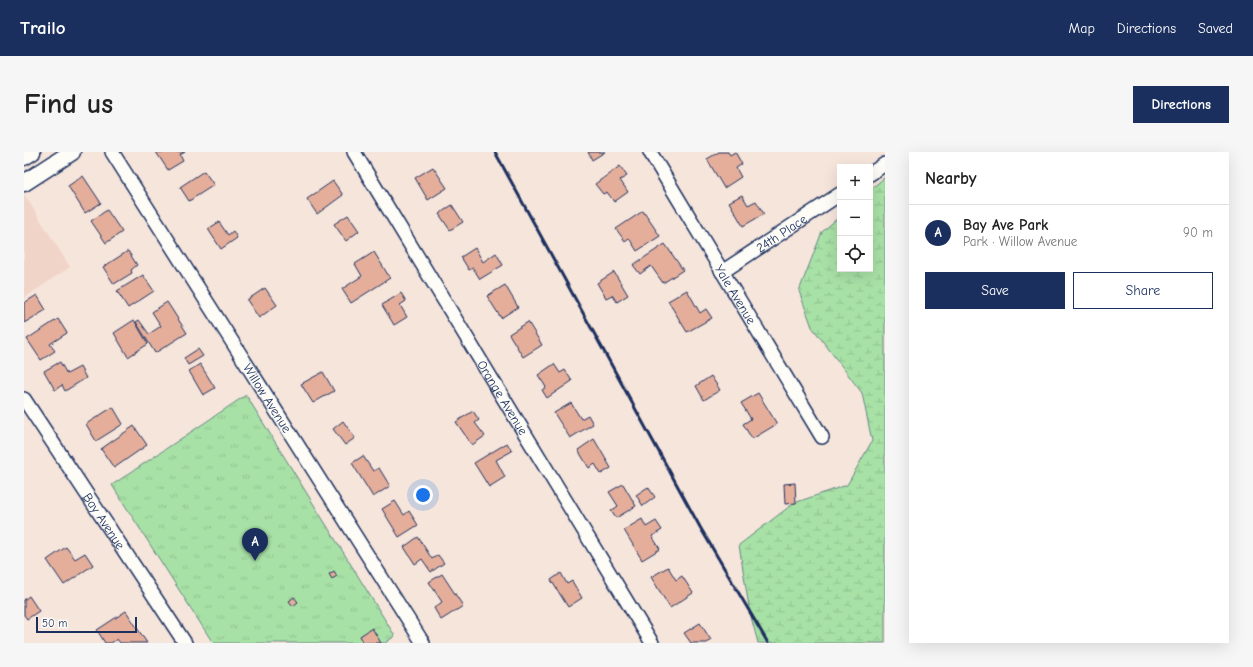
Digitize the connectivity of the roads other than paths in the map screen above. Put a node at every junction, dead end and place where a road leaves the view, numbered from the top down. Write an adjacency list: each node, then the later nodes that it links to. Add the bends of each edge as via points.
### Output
1 (32, 152): 6 (main road)
2 (72, 152): 9 (main road)
3 (112, 152): 15 (street, Willow Avenue)
4 (354, 152): 16 (street, Orange Avenue)
5 (650, 152): 11 (street, Yale Avenue)
6 (24, 158)
7 (885, 164): 8 (street)
8 (873, 172)
9 (24, 184)
10 (837, 196): 11 (street, 24th Place)
11 (722, 272): 13 (street, Yale Avenue)
12 (24, 399): 14 (street, Bay Avenue)
13 (822, 437)
14 (185, 643)
15 (423, 643)
16 (652, 643)

